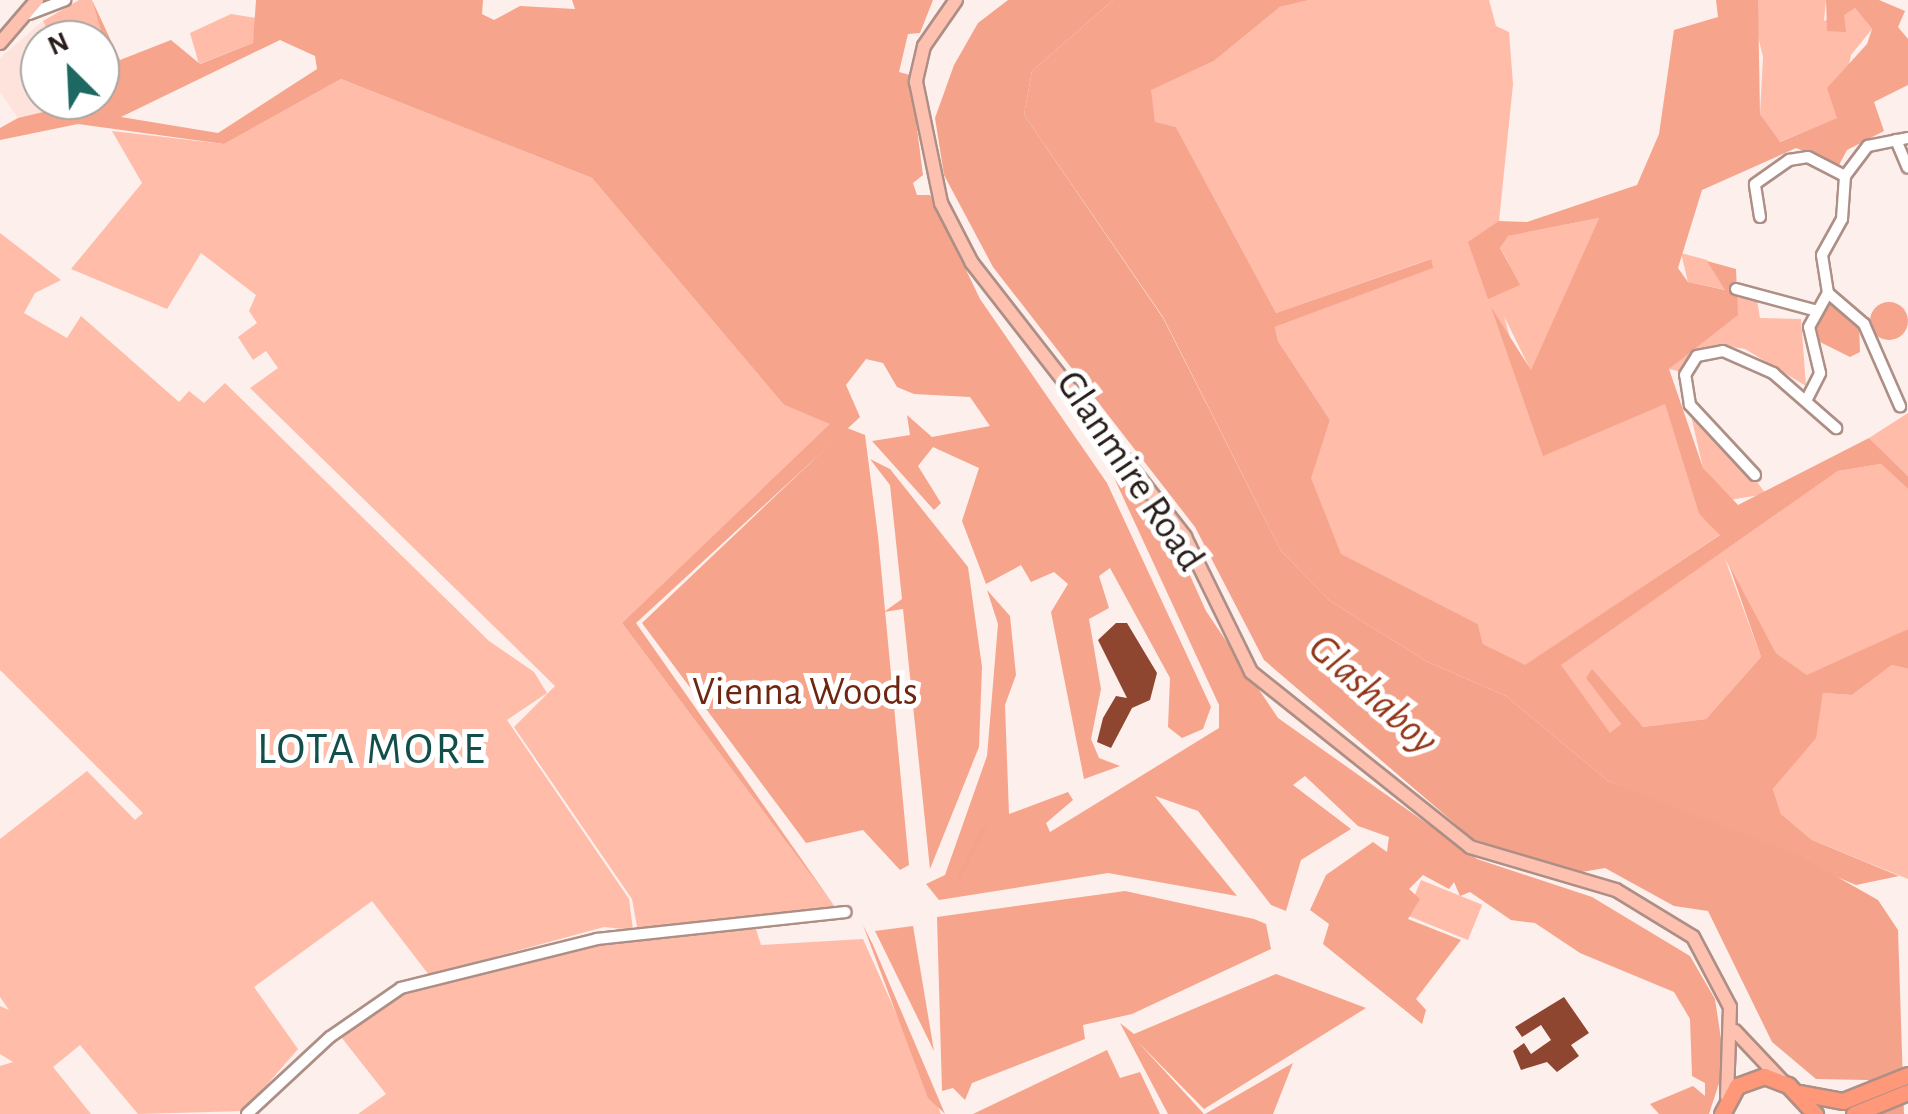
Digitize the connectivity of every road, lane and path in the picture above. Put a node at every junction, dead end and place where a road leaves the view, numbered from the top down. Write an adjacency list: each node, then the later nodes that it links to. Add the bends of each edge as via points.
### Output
1 (37, 0): 4 (main road)
2 (65, 0): 4 (street)
3 (956, 0): 20 (main road, Glanmire Road, via 924,46 916,82 941,203 972,263 1185,537 1251,672 1470,847 1616,890 1667,916 1710,962)
4 (29, 14): 5 (main road)
5 (0, 43)
6 (1902, 139): 7 (street); 8 (street, via 1858,154)
7 (1908, 168)
8 (1846, 176): 9 (street, via 1808,156 1789,160 1755,184); 11 (street, via 1842,219 1822,255)
9 (1760, 217)
10 (1736, 290): 12 (street)
11 (1828, 293): 12 (street); 14 (street, via 1854,310)
12 (1814, 310): 15 (street, via 1808,340 1819,384)
13 (1908, 373): 14 (street)
14 (1894, 379): 16 (street)
15 (1807, 399): 17 (street); 18 (street, via 1737,356 1697,356 1686,396)
16 (1900, 406)
17 (1836, 428)
18 (1755, 475)
19 (846, 912): 26 (street, via 596,939 401,988 330,1037)
20 (1734, 1030): 22 (main road); 24 (main road, Glanmire Road)
21 (1908, 1076): 25 (highway)
22 (1790, 1087): 24 (highway, via 1750,1078); 25 (highway, via 1838,1101); 28 (highway)
23 (1908, 1092): 25 (highway)
24 (1727, 1097): 27 (highway)
25 (1872, 1098): 29 (highway)
26 (247, 1114)
27 (1722, 1114)
28 (1815, 1114)
29 (1854, 1114)

